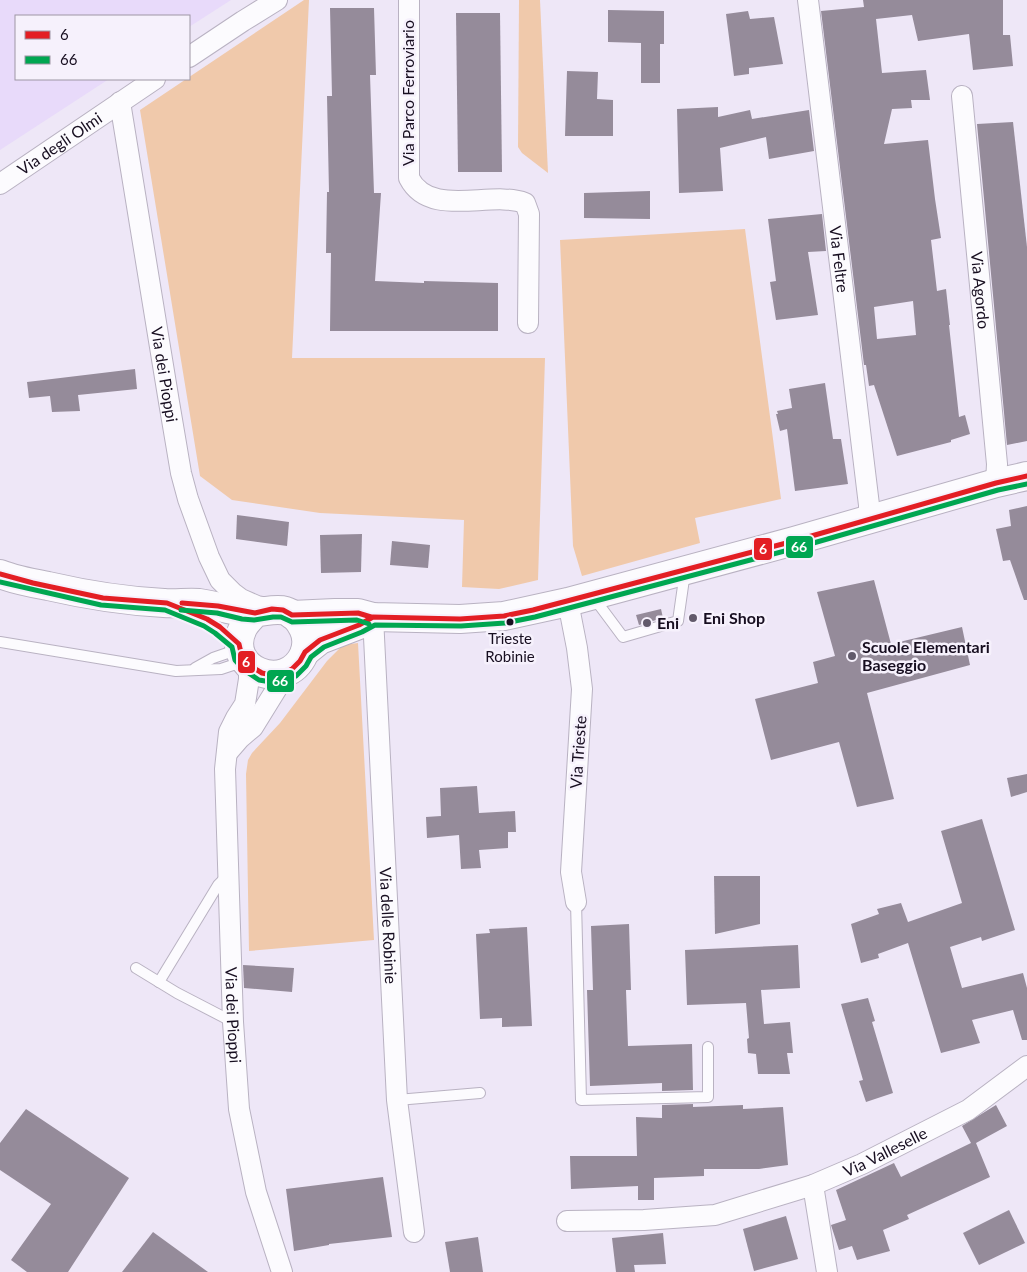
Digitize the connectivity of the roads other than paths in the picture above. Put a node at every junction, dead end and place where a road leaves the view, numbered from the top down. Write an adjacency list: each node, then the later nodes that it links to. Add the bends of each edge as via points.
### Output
1 (277, 0): 4 (street)
2 (408, 0): 9 (street, Via Parco Ferroviario, via 409,178 416,190 433,199 508,199 526,203 529,214)
3 (808, 0): 12 (street, Via Feltre, via 869,505)
4 (190, 55)
5 (154, 80): 7 (street)
6 (962, 96): 11 (street, Via Agordo, via 997,464)
7 (120, 102): 8 (street, Via degli Olmi); 17 (street, Via dei Pioppi, via 188,499 220,580 241,599)
8 (0, 184)
9 (528, 323)
10 (1027, 476): 11 (street)
11 (996, 483): 12 (street)
12 (868, 520): 13 (street)
13 (686, 570): 15 (street); 15 (lane, via 678,622 623,637)
14 (0, 574): 16 (street, via 103,598)
15 (580, 598): 18 (street, via 504,616 460,619); 24 (street, Via Trieste, via 578,648 582,689 571,872)
16 (183, 606): 17 (street); 20 (street, via 215,623)
17 (273, 612): 18 (street, via 358,613); 20 (street, via 243,627); 21 (street, via 300,622 305,632 306,642)
18 (372, 617): 21 (street, via 320,640); 31 (street, Via delle Robinie)
19 (0, 642): 20 (lane, via 161,669 192,670 213,658)
20 (243, 655): 21 (street, via 262,673 272,675); 22 (street, Via dei Pioppi, via 249,679 245,704 229,732)
21 (296, 662): 22 (street, via 253,727)
22 (227, 753): 23 (street, Via dei Pioppi)
23 (228, 874): 26 (lane, via 218,884); 27 (street, Via dei Pioppi)
24 (576, 902): 28 (lane, via 581,1100 708,1097)
25 (136, 968): 26 (lane)
26 (159, 982): 27 (lane)
27 (232, 1022): 35 (street, Via dei Pioppi, via 239,1108 256,1192)
28 (708, 1047)
29 (1027, 1066): 32 (street, Via Valleselle, via 968,1110)
30 (480, 1093): 31 (lane)
31 (397, 1100): 34 (street, Via delle Robinie)
32 (813, 1186): 33 (street, Via Valleselle, via 715,1215); 36 (street)
33 (567, 1221)
34 (414, 1232)
35 (282, 1272)
36 (827, 1272)

